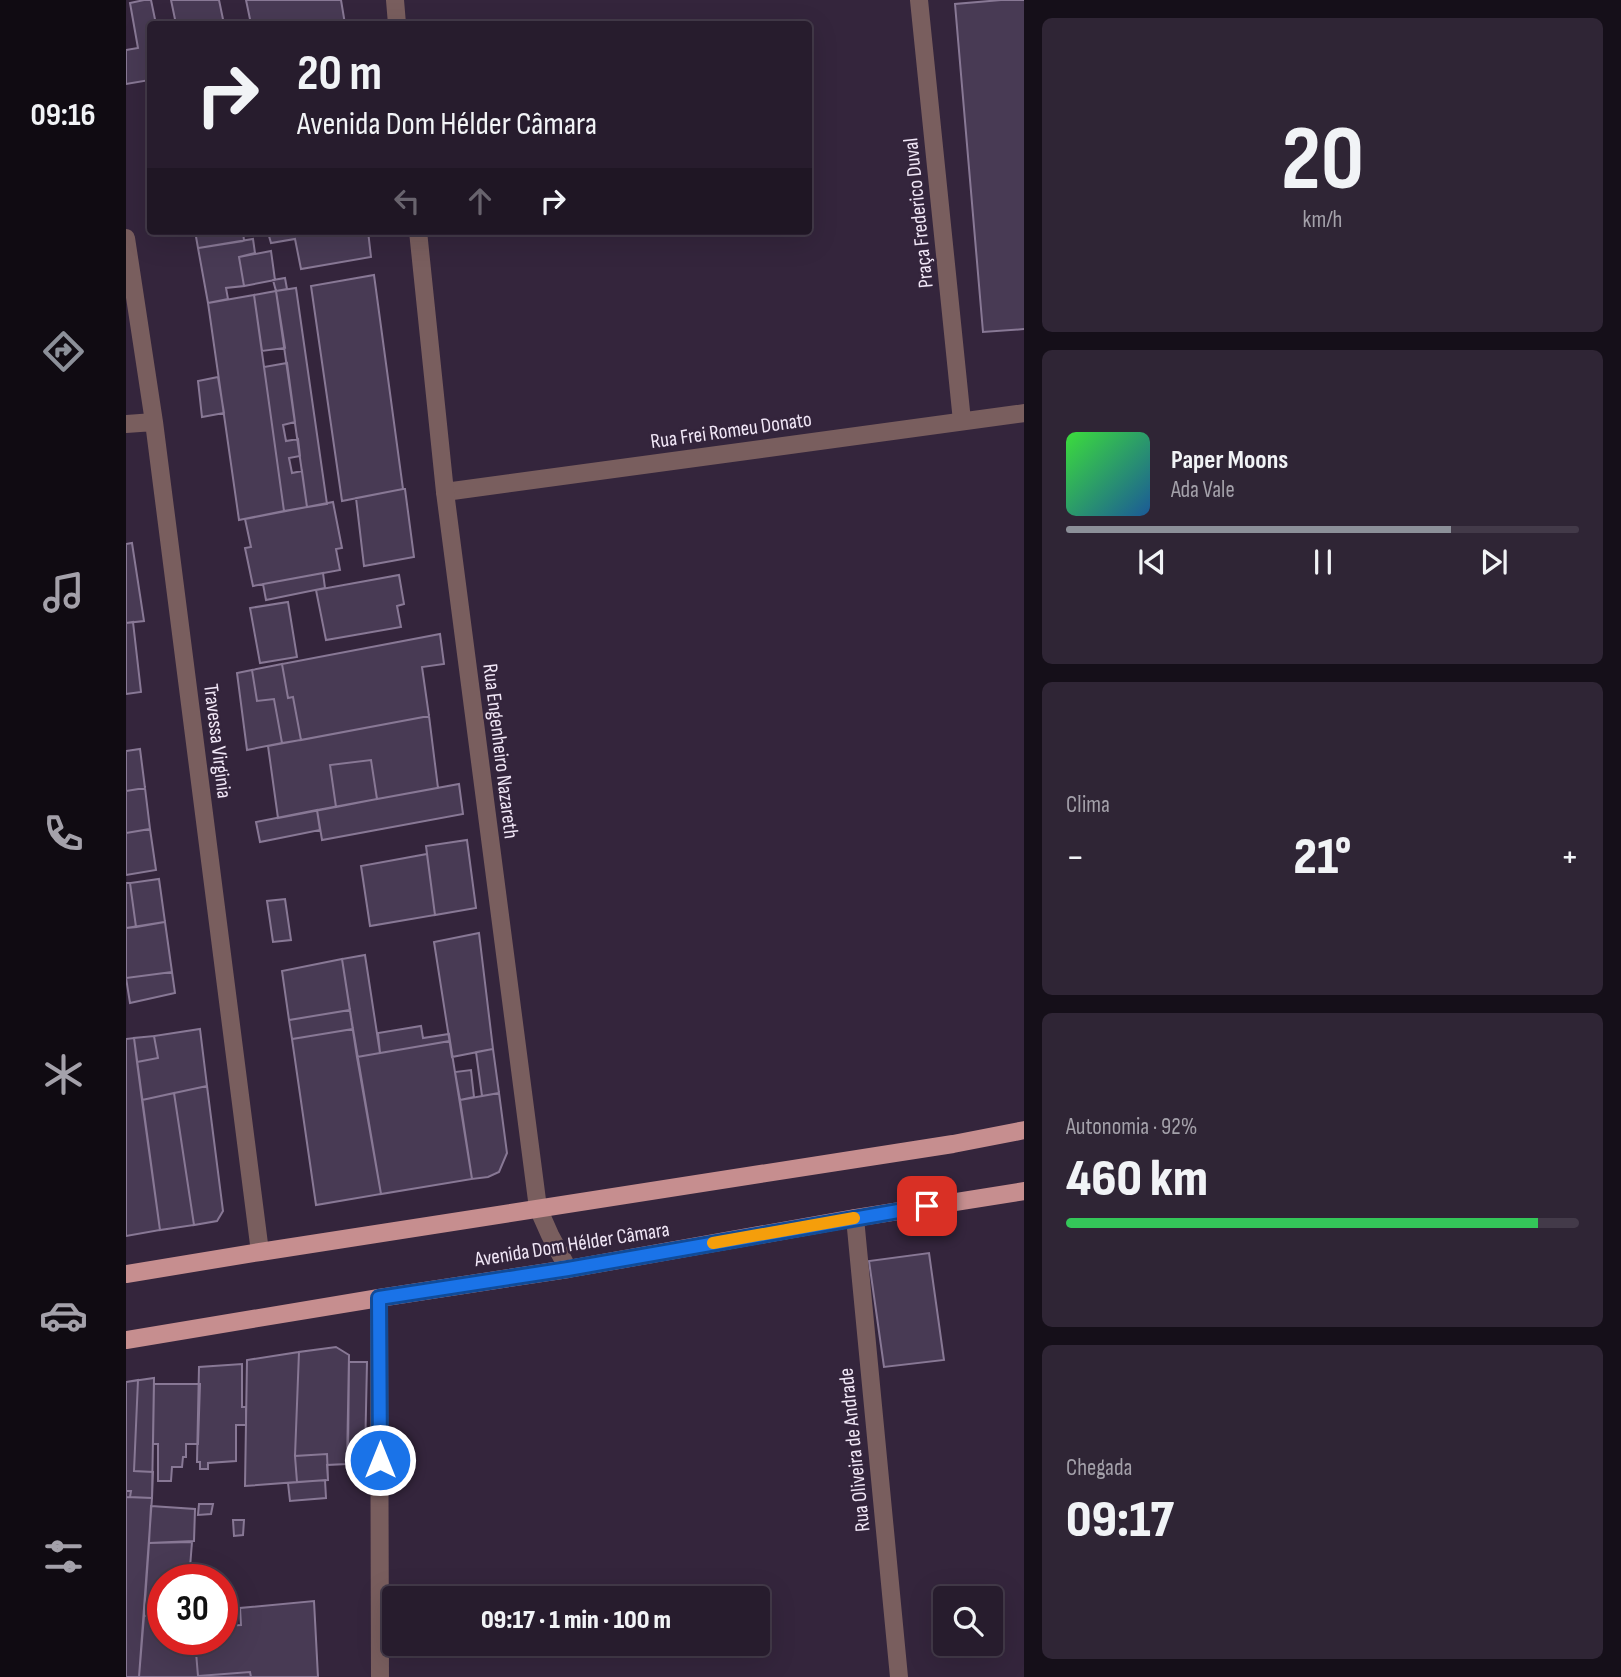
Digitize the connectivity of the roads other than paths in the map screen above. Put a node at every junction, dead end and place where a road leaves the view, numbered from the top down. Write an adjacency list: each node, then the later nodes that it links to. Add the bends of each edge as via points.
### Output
1 (395, 0): 3 (street)
2 (919, 0): 7 (street, Praça Frederico Duval)
3 (397, 21)
4 (418, 235): 10 (street, Rua Engenheiro Nazareth)
5 (126, 238): 8 (street, Travessa Virginia)
6 (1024, 413): 7 (street, Rua Frei Romeu Donato)
7 (962, 421): 10 (street, Rua Frei Romeu Donato)
8 (154, 422): 9 (street); 15 (street, Travessa Virginia)
9 (126, 424)
10 (445, 492): 13 (street, Rua Engenheiro Nazareth)
11 (1024, 1130): 13 (main road, Avenida Dom Hélder Câmara)
12 (1024, 1191): 14 (main road, Avenida Dom Hélder Câmara)
13 (538, 1208): 15 (main road, Avenida Dom Hélder Câmara); 16 (street, Rua Engenheiro Nazareth)
14 (855, 1218): 16 (main road, Avenida Dom Hélder Câmara); 21 (street, Rua Oliveira de Andrade)
15 (260, 1251): 17 (main road, Avenida Dom Hélder Câmara)
16 (568, 1269): 18 (main road, Avenida Dom Hélder Câmara)
17 (126, 1274)
18 (379, 1298): 19 (main road, Avenida Dom Hélder Câmara); 20 (street)
19 (126, 1340)
20 (380, 1677)
21 (899, 1677)

